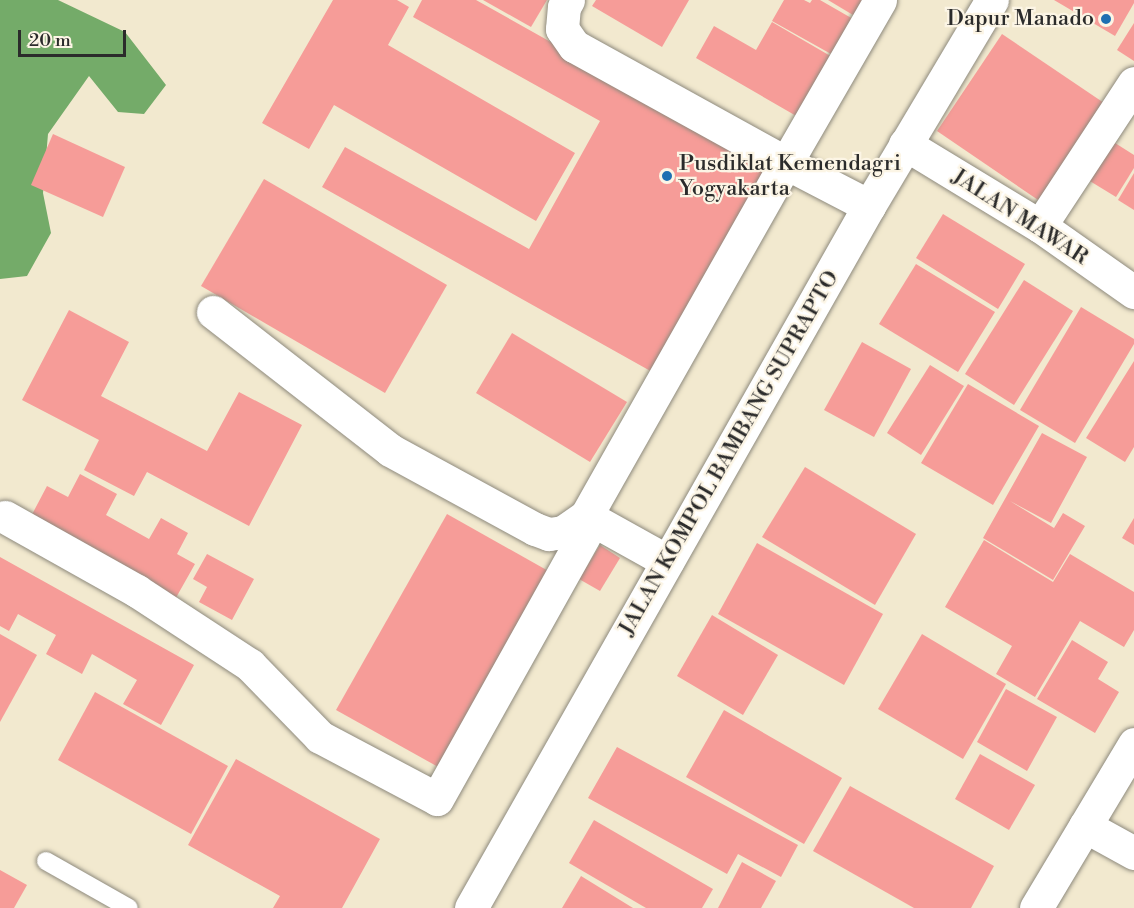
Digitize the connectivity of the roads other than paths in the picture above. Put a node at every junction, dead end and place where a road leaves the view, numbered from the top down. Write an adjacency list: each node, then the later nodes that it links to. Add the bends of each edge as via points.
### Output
1 (568, 0): 6 (street, via 562,29 574,46)
2 (880, 0): 6 (street)
3 (992, 0): 5 (street, JALAN KOMPOL BAMBANG SUPRAPTO)
4 (1134, 85): 8 (street)
5 (905, 144): 7 (street, JALAN KOMPOL BAMBANG SUPRAPTO); 8 (street, JALAN MAWAR)
6 (786, 163): 7 (street); 12 (street)
7 (869, 206): 13 (street, JALAN KOMPOL BAMBANG SUPRAPTO)
8 (1040, 226): 9 (street, JALAN MAWAR)
9 (1134, 292)
10 (213, 312): 12 (street, via 390,450 535,530 563,532)
11 (5, 517): 12 (street, via 137,591 250,665 320,736 437,800)
12 (590, 518): 13 (street)
13 (667, 561): 19 (street, JALAN KOMPOL BAMBANG SUPRAPTO)
14 (1134, 744): 15 (street)
15 (1085, 826): 16 (street); 20 (street)
16 (1134, 853)
17 (46, 861): 18 (lane)
18 (129, 908)
19 (471, 908)
20 (1036, 908)

